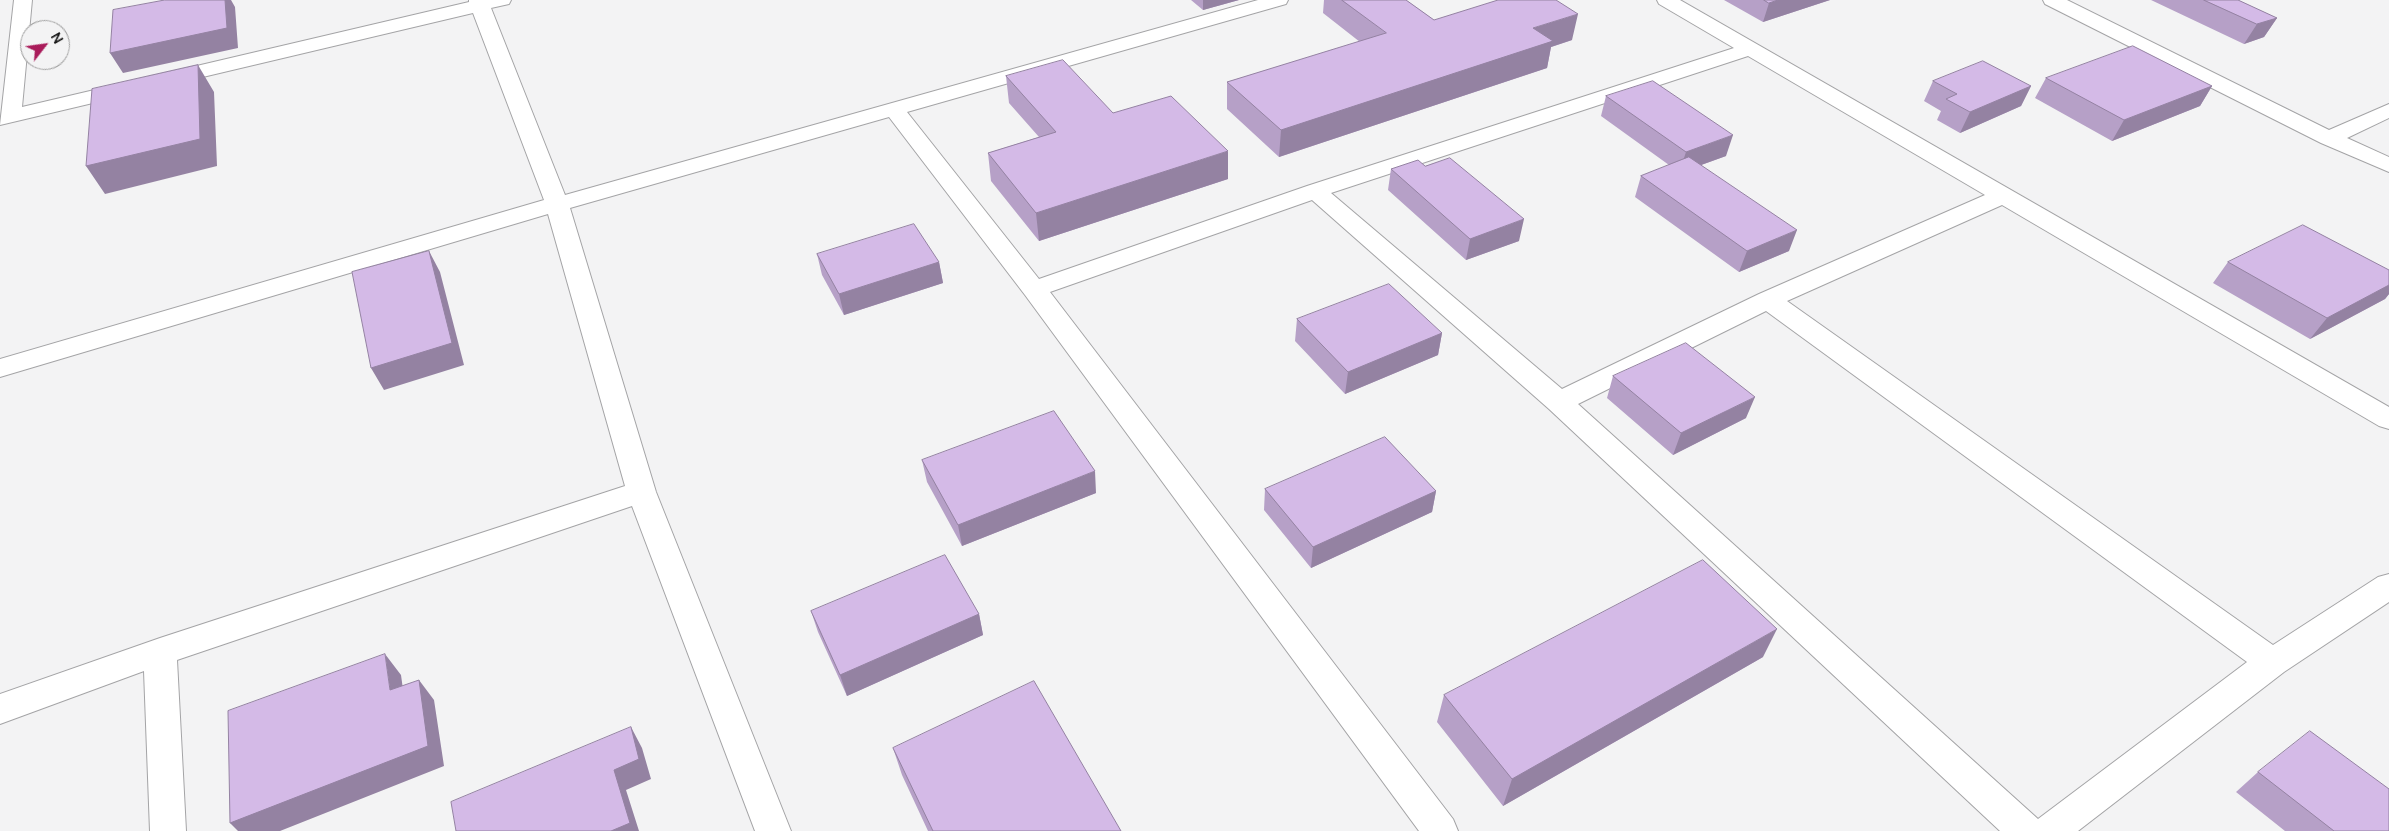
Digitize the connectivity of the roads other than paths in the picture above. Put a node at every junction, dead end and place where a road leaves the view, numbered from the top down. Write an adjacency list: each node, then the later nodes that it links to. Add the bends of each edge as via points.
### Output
1 (23, 0): 9 (street)
2 (1280, 0): 7 (street)
3 (1666, 0): 6 (street)
4 (2054, 0): 10 (street)
5 (486, 2): 9 (street); 14 (street)
6 (1750, 48): 12 (street); 13 (street)
7 (895, 110): 14 (street); 15 (street)
8 (2389, 110): 10 (street)
9 (6, 117)
10 (2329, 138): 11 (street)
11 (2389, 165)
12 (1315, 191): 15 (street); 18 (street)
13 (2004, 195): 16 (street); 19 (street)
14 (557, 204): 17 (street); 20 (street)
15 (1034, 289): 27 (street)
16 (1768, 300): 18 (street); 23 (street)
17 (0, 368)
18 (1559, 402): 28 (street)
19 (2389, 419)
20 (641, 492): 22 (street); 26 (street)
21 (2389, 586): 23 (street)
22 (160, 652): 24 (street); 25 (street)
23 (2272, 662): 29 (street)
24 (0, 709)
25 (168, 831)
26 (773, 831)
27 (1440, 831)
28 (2026, 831)
29 (2050, 831)

